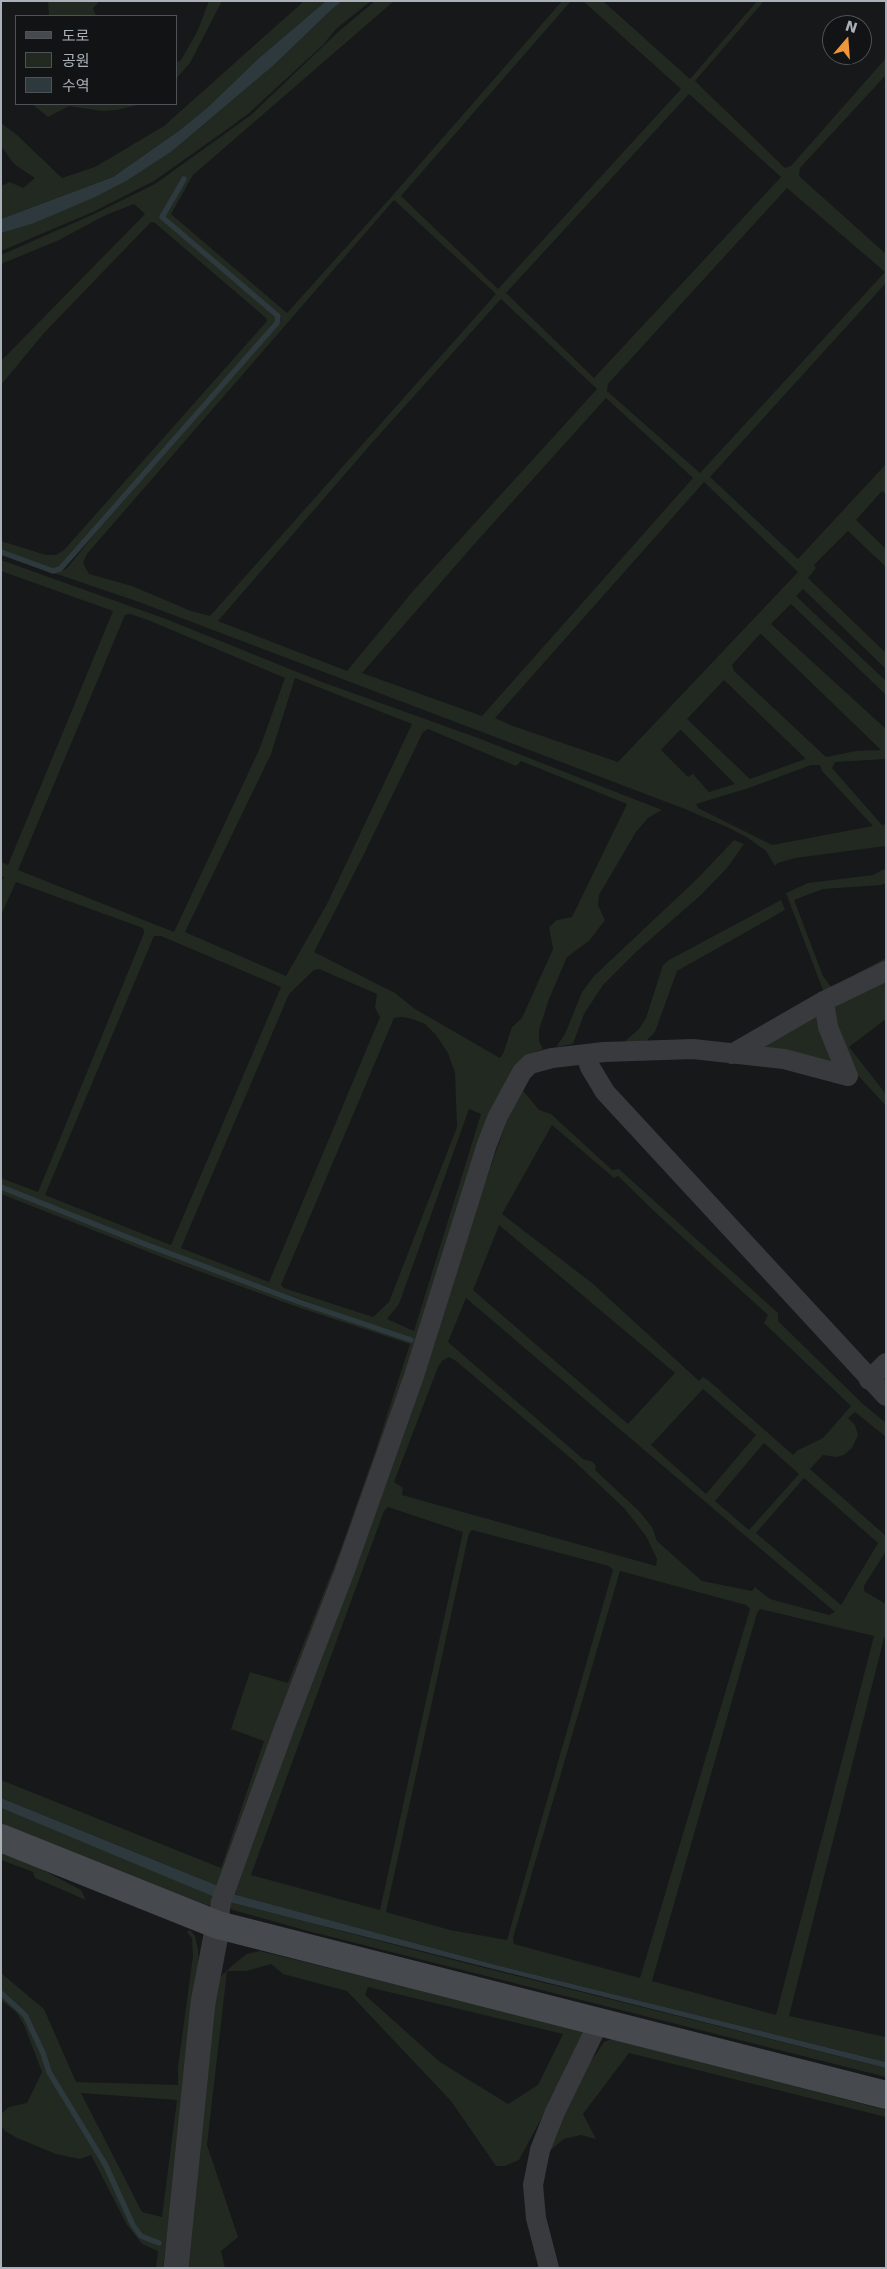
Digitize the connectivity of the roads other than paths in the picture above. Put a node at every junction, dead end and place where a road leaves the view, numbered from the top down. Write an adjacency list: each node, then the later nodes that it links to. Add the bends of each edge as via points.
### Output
1 (886, 971): 2 (street)
2 (824, 1001): 3 (street); 3 (street, via 828,1027 848,1076 784,1060)
3 (732, 1054): 4 (street, via 692,1050)
4 (586, 1055): 6 (street, via 604,1092); 9 (street, via 530,1064 522,1072 498,1116 414,1376 221,1902)
5 (886, 1363): 6 (street)
6 (869, 1380): 7 (street)
7 (886, 1396)
8 (1, 1838): 9 (main road)
9 (218, 1925): 10 (main road); 12 (street, via 203,2002)
10 (599, 2022): 11 (main road); 13 (street, via 540,2150 534,2184 535,2209)
11 (886, 2095)
12 (176, 2268)
13 (549, 2268)

